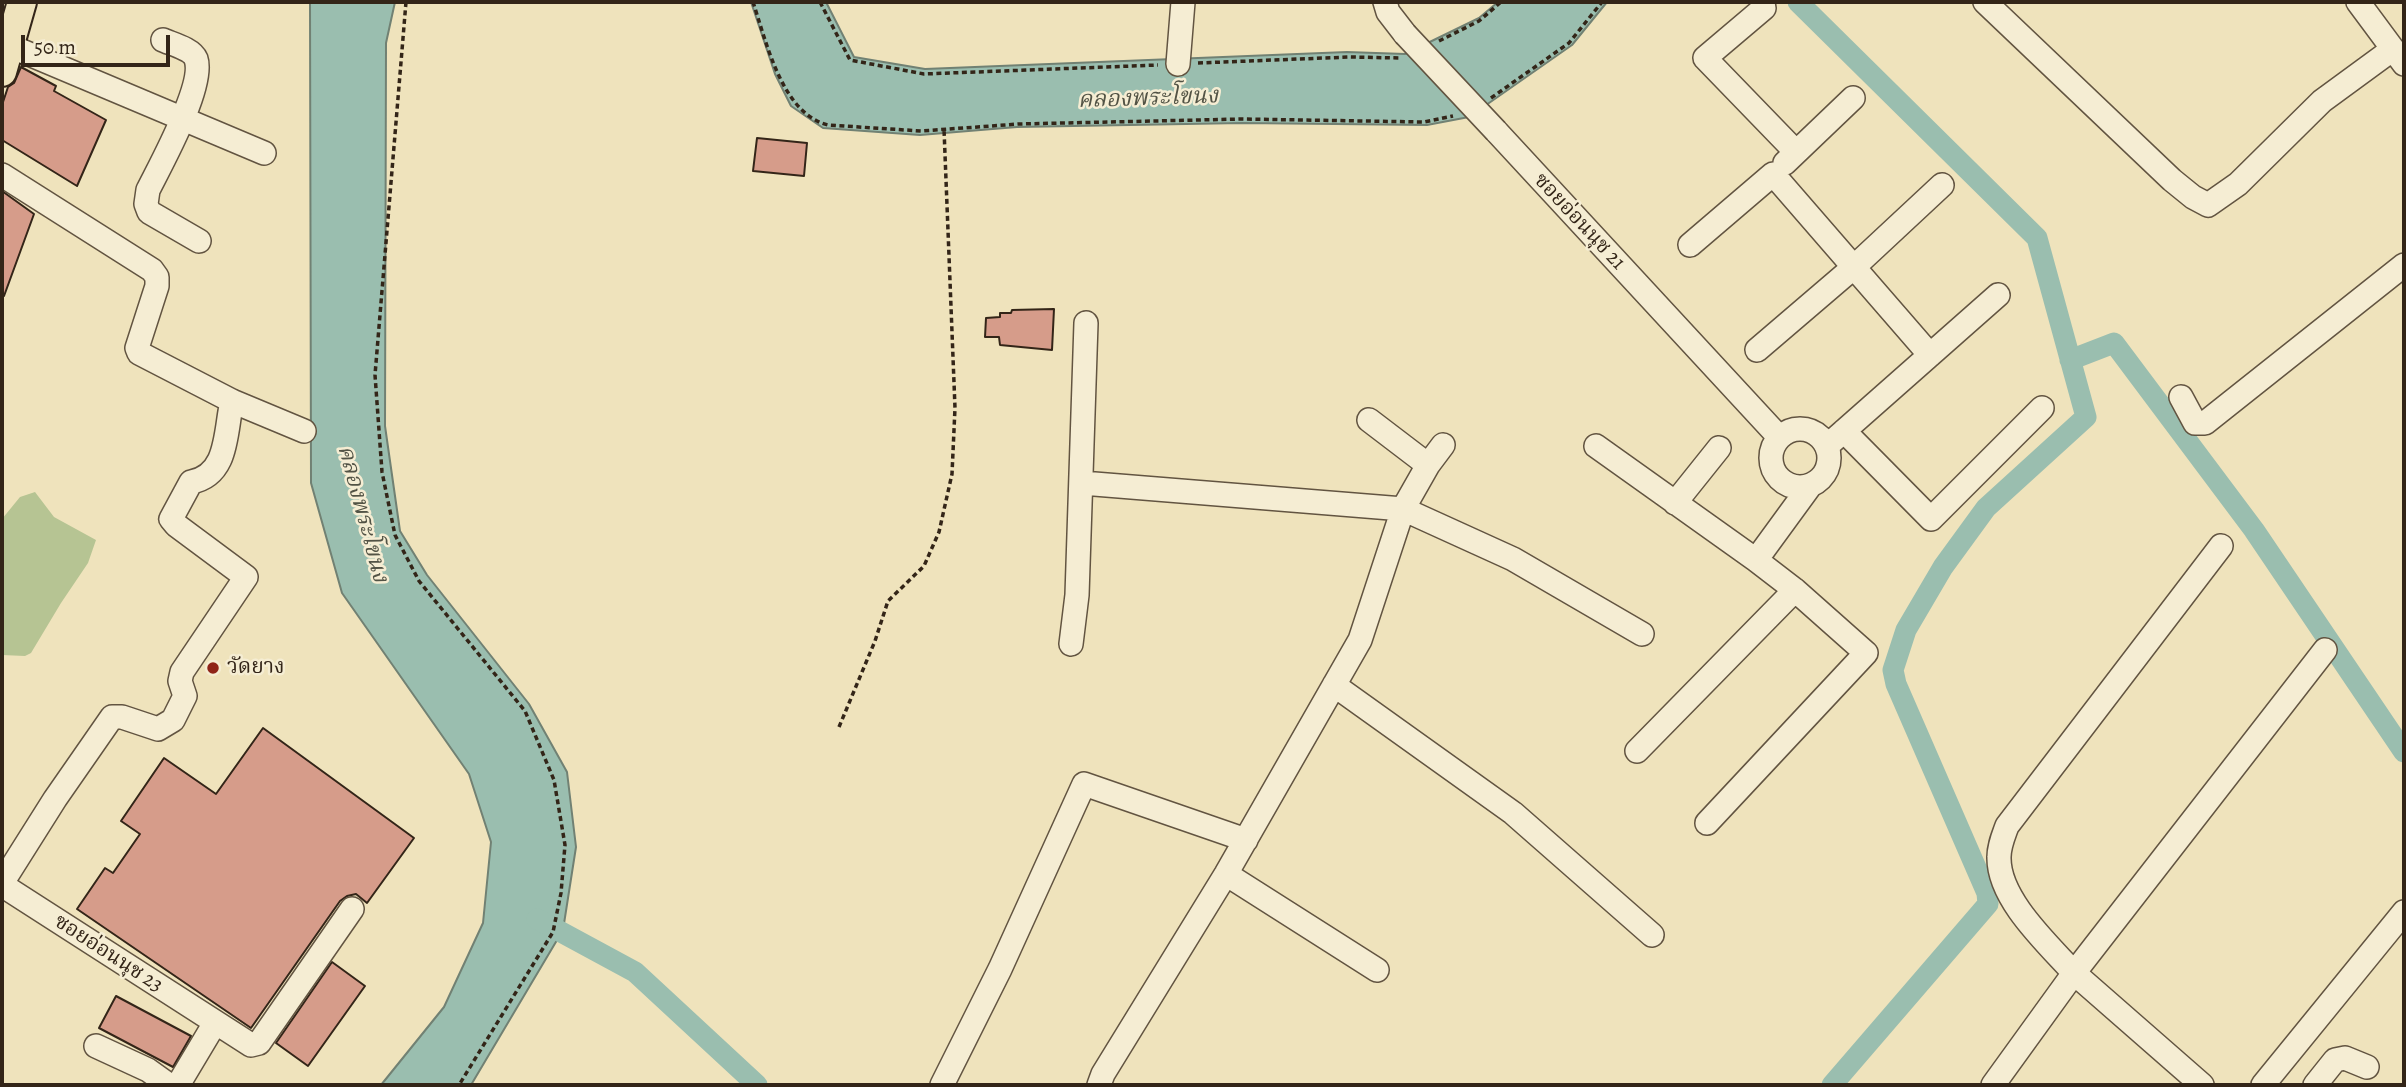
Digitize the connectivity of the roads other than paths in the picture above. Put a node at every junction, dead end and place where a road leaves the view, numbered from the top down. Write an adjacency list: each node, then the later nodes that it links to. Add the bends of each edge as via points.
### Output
1 (5, 2): 8 (main road)
2 (22, 2): 10 (main road)
3 (1183, 2): 12 (street)
4 (1385, 2): 33 (street, ซอยอ่อนนุช 21, bridge, via 1405,34)
5 (1985, 2): 11 (street, via 2172,180 2208,205 2238,184 2322,101)
6 (2358, 2): 11 (street)
7 (1763, 8): 15 (street, via 1705,58)
8 (2, 15)
9 (163, 40): 14 (street, via 196,60 193,92)
10 (5, 53): 14 (street)
11 (2399, 57)
12 (1178, 64)
13 (1853, 98): 15 (street)
14 (182, 120): 16 (street); 20 (street, via 148,190 146,204 149,212)
15 (1796, 152): 17 (street)
16 (264, 153)
17 (1773, 174): 21 (street); 23 (street)
18 (2, 175): 29 (street, via 152,270 157,286 139,353)
19 (1942, 185): 23 (street)
20 (199, 241)
21 (1690, 245)
22 (2404, 265): 28 (street, via 2205,423 2195,423)
23 (1854, 267): 26 (street); 27 (street)
24 (1998, 295): 27 (street)
25 (1086, 323): 39 (street)
26 (1757, 350)
27 (1930, 355): 34 (street)
28 (2181, 397)
29 (232, 401): 32 (street); 54 (street, via 226,444 218,461 204,480 191,482 171,519 246,577 182,672 185,696 177,716 158,729 112,717)
30 (2042, 408): 34 (street, via 1931,519)
31 (1369, 420): 38 (street)
32 (304, 431)
33 (1779, 437): 34 (street, via 1805,429); 40 (street, via 1771,455 1775,474 1791,486)
34 (1835, 439): 40 (street, via 1825,473)
35 (1443, 445): 38 (street)
36 (1596, 446): 41 (street)
37 (1719, 448): 41 (street)
38 (1428, 465): 42 (street)
39 (1082, 483): 42 (street); 47 (street)
40 (1810, 486): 44 (street)
41 (1675, 503): 44 (street)
42 (1403, 509): 46 (street, via 1513,559); 49 (street, via 1360,640)
43 (2221, 546): 59 (street, via 2007,826 2001,842 1998,859 2008,893)
44 (1756, 561): 45 (street)
45 (1795, 590): 50 (street); 51 (street, via 1866,653)
46 (1642, 634)
47 (1072, 644)
48 (2325, 650): 59 (street)
49 (1334, 685): 52 (street); 57 (street, via 1513,813)
50 (1637, 751)
51 (1707, 823)
52 (1245, 841): 53 (street); 65 (street, via 1084,783)
53 (1226, 874): 58 (street); 66 (street)
54 (2, 884): 60 (street, ซอยอ่อนนุช 23)
55 (352, 909): 60 (street, ซอยอ่อนนุช 23, via 259,1043 247,1043)
56 (2404, 912): 69 (street)
57 (1652, 935)
58 (1377, 970)
59 (2074, 973): 67 (street); 68 (street)
60 (215, 1023): 64 (street)
61 (96, 1046): 63 (street)
62 (2367, 1068): 70 (street, via 2345,1058 2335,1060)
63 (169, 1085)
64 (178, 1085)
65 (942, 1085)
66 (1100, 1085)
67 (1993, 1085)
68 (2202, 1085)
69 (2263, 1085)
70 (2315, 1085)

